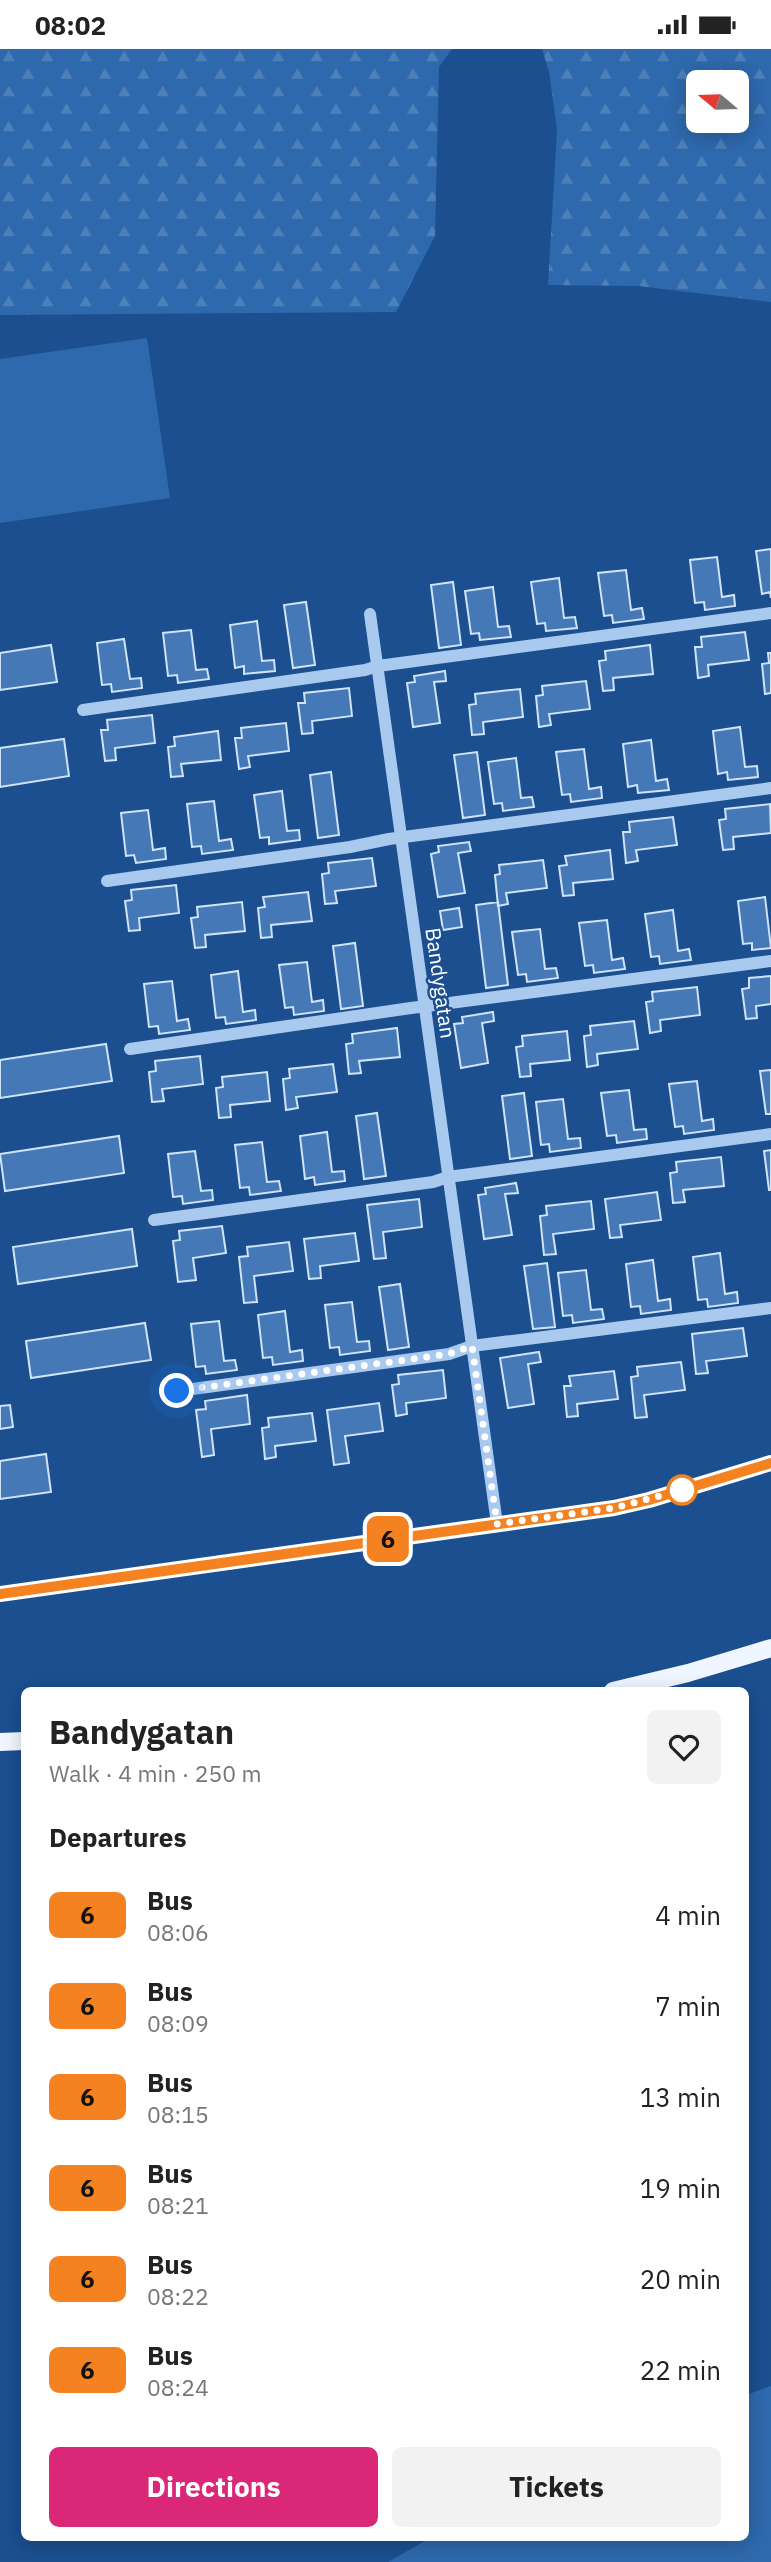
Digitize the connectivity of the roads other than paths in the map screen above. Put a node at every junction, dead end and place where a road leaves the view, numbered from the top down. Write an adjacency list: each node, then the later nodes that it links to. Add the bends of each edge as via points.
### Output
1 (771, 613): 3 (street)
2 (370, 614): 3 (street, Bandygatan)
3 (378, 666): 4 (street); 6 (street, Bandygatan)
4 (83, 710)
5 (771, 788): 6 (street)
6 (401, 837): 7 (street); 9 (street, Bandygatan)
7 (107, 881)
8 (771, 961): 9 (street)
9 (424, 1007): 10 (street); 12 (street, Bandygatan)
10 (130, 1049)
11 (771, 1134): 12 (street)
12 (448, 1177): 13 (street); 15 (street, Bandygatan)
13 (154, 1220)
14 (771, 1308): 15 (street)
15 (472, 1346): 16 (street, via 449,1354); 18 (street, Bandygatan)
16 (177, 1391)
17 (771, 1463): 18 (street, via 614,1508)
18 (497, 1524): 19 (street)
19 (0, 1594)
20 (771, 1647): 21 (main road)
21 (630, 1687)
22 (21, 1741): 23 (main road)
23 (0, 1742)

